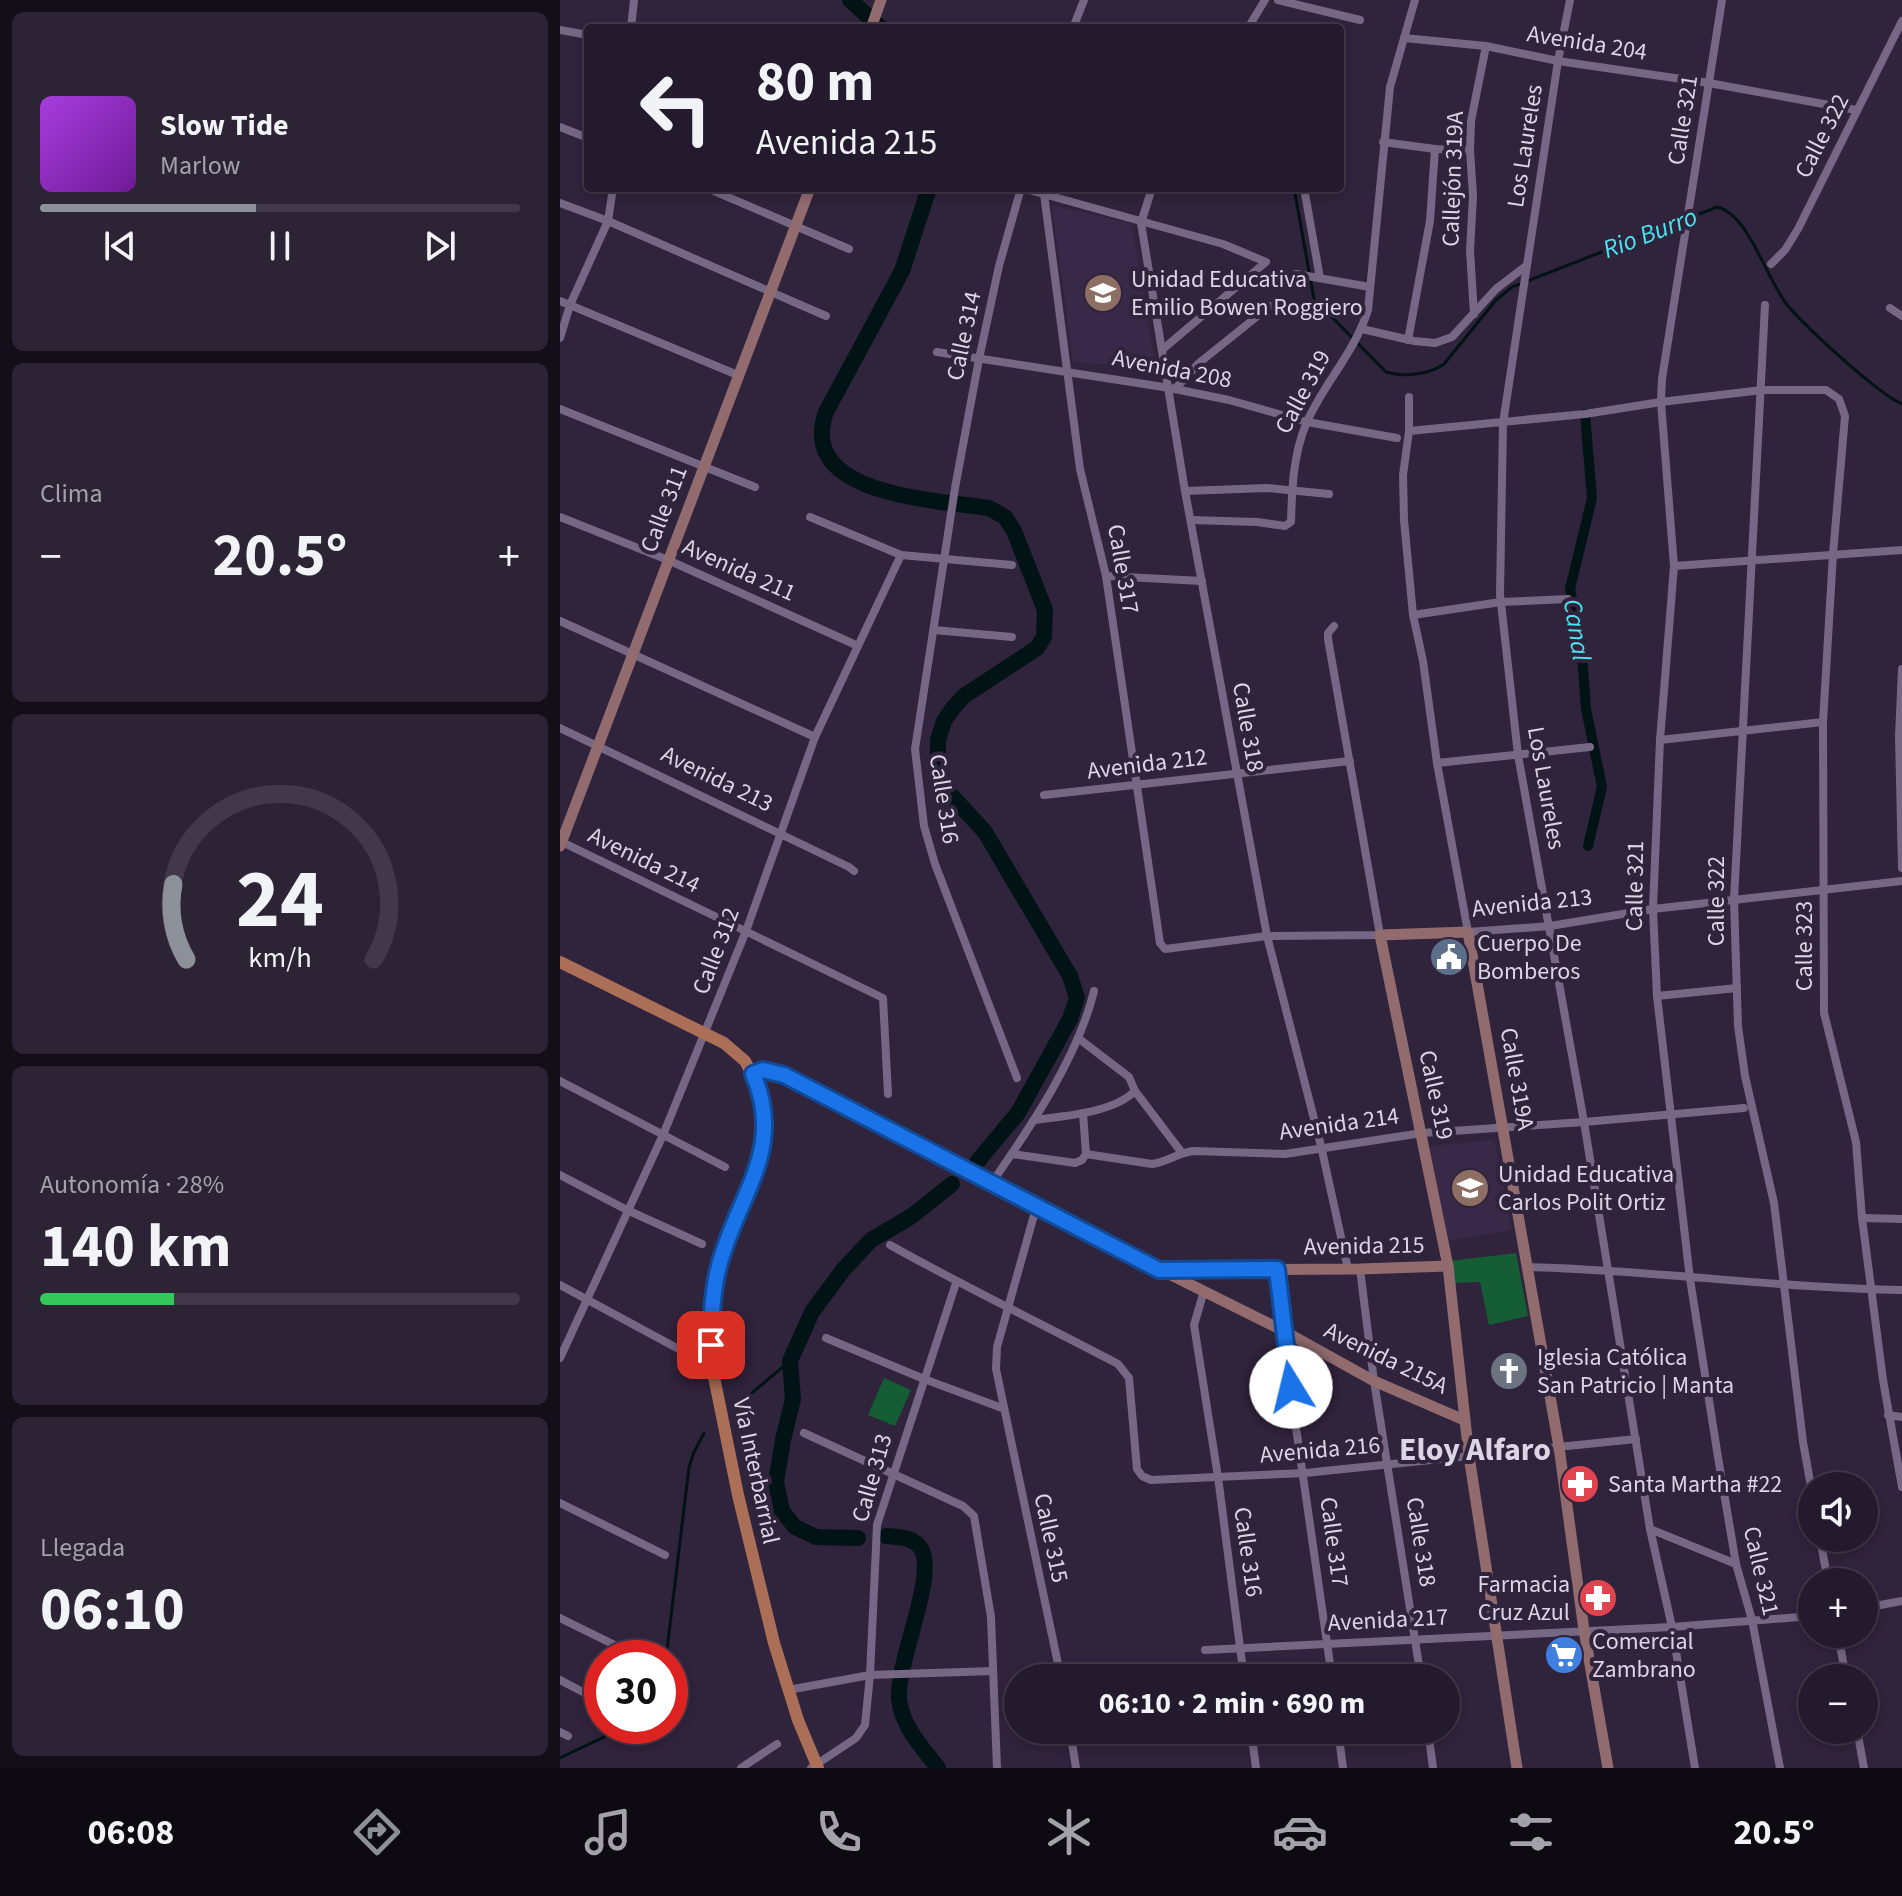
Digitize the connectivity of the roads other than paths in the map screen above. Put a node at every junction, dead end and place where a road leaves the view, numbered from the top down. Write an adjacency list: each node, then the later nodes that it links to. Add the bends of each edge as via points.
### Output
1 (634, 0): 11 (street)
2 (1084, 0): 13 (street)
3 (1265, 0): 14 (street)
4 (1278, 0): 9 (street)
5 (1415, 0): 17 (street, Calle 319)
6 (1570, 0): 19 (street, Los Laureles)
7 (1722, 0): 20 (street, Calle 321)
8 (880, 3): 12 (street)
9 (1360, 20)
10 (1902, 21): 21 (street, Calle 322)
11 (631, 24)
12 (872, 24)
13 (1075, 24)
14 (1250, 24)
15 (560, 30): 16 (street)
16 (584, 34)
17 (1404, 38): 18 (street, Avenida 204); 24 (street, Calle 319, via 1390,87)
18 (1486, 46): 19 (street, Avenida 204); 26 (street, Callejón 319A)
19 (1558, 61): 20 (street, Avenida 204); 41 (street, Los Laureles)
20 (1709, 83): 21 (street, Avenida 204); 65 (street, Calle 321)
21 (1856, 110): 40 (street, Calle 322, via 1798,229)
22 (560, 127): 23 (street)
23 (584, 136)
24 (1383, 142): 25 (street); 44 (street, Calle 319)
25 (1435, 149): 26 (street); 56 (street, via 1430,221)
26 (1470, 150): 51 (street, Callejón 319A)
27 (612, 192): 36 (street)
28 (716, 192): 38 (street)
29 (809, 192): 38 (street, Calle 311)
30 (1020, 192): 59 (street, Calle 314)
31 (1036, 192): 34 (street)
32 (1151, 192): 37 (street, Calle 318)
33 (1305, 192): 43 (street)
34 (1044, 194): 37 (street); 60 (street, Calle 317)
35 (560, 203): 36 (street)
36 (608, 221): 45 (street); 47 (street)
37 (1141, 223): 57 (street, Calle 318); 57 (street, via 1223,244 1266,262)
38 (796, 226): 39 (street); 45 (street, Calle 311)
39 (849, 249)
40 (1771, 264)
41 (1526, 270): 51 (street, via 1496,289); 68 (street, Los Laureles)
42 (1296, 274): 43 (street)
43 (1317, 278): 44 (street)
44 (1370, 287): 54 (street, Calle 319)
45 (771, 293): 52 (street); 61 (street, Calle 311)
46 (560, 301): 47 (street)
47 (570, 305): 55 (street); 61 (street)
48 (1765, 305): 63 (street, Calle 322)
49 (1270, 306): 62 (street)
50 (1890, 308): 53 (street)
51 (1474, 314): 56 (street, via 1452,337 1435,343)
52 (826, 316)
53 (1902, 316)
54 (1361, 333): 56 (street); 67 (street, Calle 319)
55 (560, 338)
56 (1408, 340)
57 (1163, 349): 62 (street, Calle 318)
58 (937, 352): 59 (street, Avenida 208)
59 (979, 359): 60 (street, Avenida 208); 76 (street, Calle 314)
60 (1066, 370): 62 (street, Avenida 208); 88 (street, Calle 317, via 1080,469)
61 (740, 376): 71 (street, Calle 311)
62 (1172, 388): 67 (street, Avenida 208); 74 (street, Calle 318)
63 (1762, 390): 65 (street); 81 (street, Calle 323, via 1817,388 1839,399 1845,416); 83 (street, Calle 322)
64 (1409, 397): 69 (street, Calle 319A)
65 (1661, 402): 68 (street); 87 (street, Calle 321)
66 (560, 409): 71 (street)
67 (1307, 422): 70 (street, Avenida 208); 73 (street, Calle 319)
68 (1503, 423): 69 (street); 91 (street, Los Laureles)
69 (1409, 431): 92 (street, Calle 319A, via 1404,490)
70 (1397, 438)
71 (703, 467): 72 (street); 84 (street, Calle 311)
72 (755, 487)
73 (1292, 490): 74 (street); 75 (street); 79 (street, Calle 319, via 1289,525)
74 (1185, 491): 79 (street, Calle 318)
75 (1329, 494)
76 (951, 513): 85 (street, Calle 316)
77 (560, 517): 84 (street, Avenida 211)
78 (810, 517): 82 (street)
79 (1191, 520): 89 (street, Calle 318)
80 (1902, 550): 81 (street)
81 (1833, 554): 83 (street); 100 (street, Calle 323)
82 (901, 555): 85 (street); 97 (street, Calle 312)
83 (1751, 559): 87 (street); 102 (street, Calle 322)
84 (668, 560): 97 (street, Avenida 211); 98 (street, Calle 311)
85 (945, 561): 86 (street); 95 (street, Calle 316)
86 (1012, 565)
87 (1674, 566): 104 (street, Calle 321)
88 (1106, 576): 89 (street); 111 (street, Calle 317)
89 (1202, 581): 110 (street, Calle 318)
90 (1568, 599): 91 (street)
91 (1501, 602): 92 (street); 107 (street, Los Laureles)
92 (1413, 615): 109 (street, Calle 319A)
93 (560, 621): 98 (street)
94 (1334, 626): 108 (street, Calle 319, via 1328,639)
95 (934, 630): 96 (street); 135 (street, Calle 316, via 915,749 924,826)
96 (1012, 637)
97 (856, 645): 103 (street, Calle 312)
98 (632, 654): 103 (street); 105 (street, Calle 311)
99 (1902, 669): 113 (street)
100 (1823, 722): 102 (street); 119 (street, Calle 323)
101 (560, 728): 105 (street, Avenida 213)
102 (1743, 730): 104 (street); 120 (street, Calle 322)
103 (815, 737): 114 (street, Calle 312)
104 (1660, 740): 121 (street, Calle 321)
105 (598, 746): 114 (street, Avenida 213); 115 (street, Calle 311)
106 (1590, 747): 107 (street)
107 (1518, 755): 109 (street); 122 (street, Los Laureles)
108 (1350, 761): 110 (street, Avenida 212); 125 (street, Calle 319)
109 (1437, 763): 124 (street, Calle 319A)
110 (1236, 774): 111 (street, Avenida 212); 126 (street, Calle 318)
111 (1135, 786): 112 (street, Avenida 212); 127 (street, Calle 317)
112 (1044, 795)
113 (1901, 818): 116 (street)
114 (781, 834): 117 (street, Avenida 213); 123 (street, Calle 312)
115 (560, 843): 123 (street, Avenida 214)
116 (1902, 868)
117 (854, 871)
118 (1902, 881): 119 (street, Avenida 213)
119 (1823, 889): 120 (street, Avenida 213); 156 (street, Calle 323, via 1824,1013 1856,1142)
120 (1734, 900): 121 (street, Avenida 213); 129 (street, Calle 322)
121 (1653, 909): 122 (street, Avenida 213); 131 (street, Calle 321)
122 (1550, 926): 124 (street, Avenida 213); 143 (street, Los Laureles)
123 (746, 931): 132 (street, Calle 312); 138 (street, Avenida 214, via 883,998)
124 (1468, 932): 125 (street, Avenida 213); 144 (street, Calle 319A)
125 (1380, 935): 126 (street, Avenida 213); 145 (street, Calle 319)
126 (1267, 936): 127 (street, Avenida 213); 147 (street, Calle 318)
127 (1165, 949)
128 (560, 962): 132 (main road, Vía Interbarrial)
129 (1737, 988): 131 (street); 168 (street, Calle 322, via 1742,1057 1771,1188)
130 (1094, 991): 133 (street)
131 (1657, 996): 141 (street, Calle 321)
132 (706, 1033): 134 (main road, Vía Interbarrial, via 737,1052); 146 (street, Calle 312)
133 (1078, 1038): 137 (street, via 1129,1077); 142 (street)
134 (753, 1074): 153 (street, Avenida 215, via 763,1070 784,1075); 178 (main road, Vía Interbarrial, via 765,1143 719,1265 711,1321)
135 (1017, 1078)
136 (560, 1081): 146 (street)
137 (1135, 1091): 140 (street); 148 (street)
138 (888, 1094)
139 (1744, 1108): 141 (street, Avenida 214)
140 (1083, 1113): 142 (street); 150 (street)
141 (1669, 1115): 143 (street, Avenida 214); 166 (street, Calle 321)
142 (1034, 1120): 149 (street)
143 (1584, 1122): 144 (street, Avenida 214); 164 (street, Los Laureles)
144 (1503, 1126): 145 (street, Avenida 214); 161 (street, Calle 319A)
145 (1422, 1133): 147 (street, Avenida 214); 160 (street, Calle 319)
146 (663, 1135): 151 (street); 155 (street, Calle 312)
147 (1321, 1146): 148 (street, Avenida 214, via 1285,1154); 163 (street, Calle 318)
148 (1182, 1153): 150 (street, Avenida 214, via 1152,1164)
149 (1012, 1154): 150 (street, Avenida 214, via 1075,1163); 153 (street)
150 (1086, 1154)
151 (725, 1167)
152 (560, 1175): 155 (street)
153 (991, 1184): 154 (street, Avenida 215)
154 (1036, 1208): 165 (street, Avenida 215); 174 (street, Calle 315)
155 (627, 1210): 158 (street); 173 (street, Calle 312)
156 (1862, 1218): 157 (street); 170 (street, Calle 323)
157 (1902, 1219)
158 (702, 1244)
159 (890, 1245): 167 (street)
160 (1448, 1266): 163 (street, Avenida 215); 184 (street, Calle 319)
161 (1527, 1267): 164 (street); 187 (street, Calle 319A)
162 (1277, 1269): 163 (street, Avenida 215); 165 (street, Avenida 215); 175 (street, Calle 317)
163 (1354, 1269): 180 (street, Calle 318)
164 (1607, 1269): 166 (street); 186 (street, Los Laureles)
165 (1159, 1270): 172 (street, Avenida 215A)
166 (1690, 1279): 168 (street); 198 (street, Calle 321)
167 (956, 1283): 174 (street); 179 (street, Calle 313)
168 (1785, 1284): 170 (street); 190 (street, Calle 322)
169 (560, 1285): 173 (street)
170 (1872, 1289): 171 (street); 182 (street, Calle 323)
171 (1902, 1290)
172 (1204, 1291): 175 (street, Avenida 215A); 193 (street, Calle 316, via 1194,1325)
173 (587, 1301): 177 (street, Calle 312); 178 (street)
174 (1008, 1305): 181 (street, Calle 315, via 996,1356); 193 (street, Avenida 216, via 1118,1364 1129,1378 1135,1462 1142,1476)
175 (1282, 1330): 180 (street, Avenida 215A); 191 (street, Calle 317)
176 (826, 1338): 179 (street)
177 (560, 1358)
178 (712, 1367): 219 (main road, Vía Interbarrial, via 760,1592)
179 (924, 1379): 181 (street); 192 (street, Calle 313)
180 (1374, 1381): 184 (street, Avenida 215A); 189 (street, Calle 318)
181 (1002, 1408): 212 (street, Calle 315)
182 (1888, 1415): 183 (street); 194 (street, Calle 323)
183 (1902, 1417)
184 (1464, 1420): 188 (street, Calle 319)
185 (804, 1433): 192 (street)
186 (1636, 1439): 187 (street, Avenida 216); 196 (street, Los Laureles)
187 (1559, 1447): 188 (street, Avenida 216); 205 (street, Calle 319A)
188 (1469, 1456): 189 (street, Avenida 216); 206 (street, Calle 319)
189 (1388, 1464): 191 (street, Avenida 216); 207 (street, Calle 318)
190 (1808, 1472)
191 (1305, 1473): 193 (street, Avenida 216); 209 (street, Calle 317)
192 (892, 1474): 216 (street, via 974,1516 991,1617); 217 (street, Calle 313, via 877,1525)
193 (1218, 1477): 210 (street, Calle 316)
194 (1902, 1487)
195 (560, 1503): 197 (street)
196 (1650, 1529): 198 (street); 204 (street, Los Laureles)
197 (665, 1555)
198 (1736, 1564): 203 (street, Calle 321)
199 (1902, 1601): 200 (street)
200 (1878, 1605)
201 (1798, 1617): 203 (street, Avenida 217)
202 (560, 1618): 208 (street)
203 (1752, 1620): 204 (street, Avenida 217); 237 (street, Calle 321)
204 (1672, 1627): 205 (street, Avenida 217); 236 (street, Los Laureles)
205 (1584, 1630): 206 (street, Avenida 217); 235 (street, Calle 319A)
206 (1498, 1634): 207 (street, Avenida 217); 234 (street, Calle 319)
207 (1416, 1639): 209 (street, Avenida 217); 215 (street, Calle 318)
208 (605, 1640)
209 (1328, 1643): 210 (street, Avenida 217); 214 (street, Calle 317)
210 (1240, 1647): 211 (street, Avenida 217); 213 (street, Calle 316)
211 (1205, 1650)
212 (1058, 1664)
213 (1242, 1664)
214 (1330, 1664)
215 (1419, 1664)
216 (993, 1671): 217 (street); 229 (street)
217 (870, 1675): 219 (street); 227 (street, Calle 313, via 861,1732)
218 (560, 1680): 220 (street)
219 (788, 1690): 227 (main road, Vía Interbarrial)
220 (584, 1693)
221 (777, 1744): 228 (street)
222 (1072, 1744): 230 (street)
223 (1253, 1744): 231 (street)
224 (1340, 1744): 232 (street)
225 (1430, 1744): 233 (street)
226 (1860, 1744): 238 (street)
227 (815, 1767)
228 (741, 1768)
229 (997, 1768)
230 (1076, 1768)
231 (1256, 1768)
232 (1343, 1768)
233 (1433, 1768)
234 (1517, 1768)
235 (1608, 1768)
236 (1695, 1768)
237 (1780, 1768)
238 (1864, 1768)

